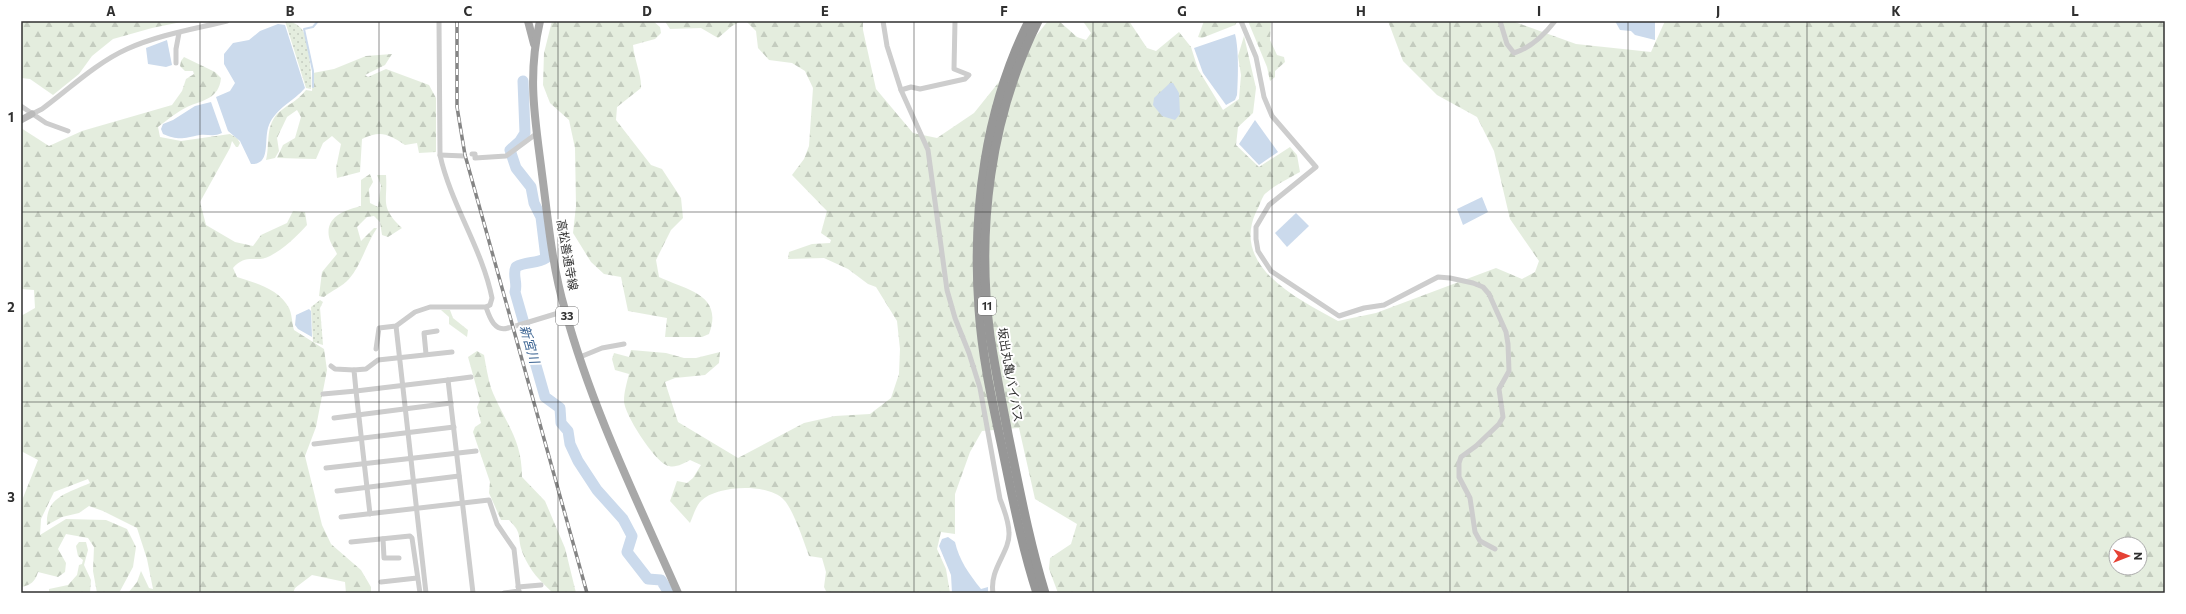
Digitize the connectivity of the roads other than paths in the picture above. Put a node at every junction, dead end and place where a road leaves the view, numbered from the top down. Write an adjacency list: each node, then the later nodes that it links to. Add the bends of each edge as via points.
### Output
1 (227, 21): 12 (street)
2 (439, 21): 22 (street)
3 (528, 21): 13 (main road)
4 (540, 21): 13 (main road, 高松善通寺線 / 33)
5 (883, 21): 15 (street, via 886,46)
6 (955, 21): 15 (street, via 954,69 969,74 965,79 920,89 911,87)
7 (1029, 21): 41 (highway, 坂出丸亀バイパス / 11, via 999,99 979,204 976,254 979,311)
8 (1038, 21): 41 (highway, 坂出丸亀バイパス / 11, via 1007,101 987,204 986,288)
9 (1241, 21): 68 (street, via 1256,57 1264,97 1272,116 1316,167 1269,206 1256,227 1258,251 1271,271 1339,316 1384,305 1438,278 1473,283 1483,287 1489,294 1506,332 1508,344 1509,371 1499,389 1503,417 1476,446 1461,456 1458,469 1459,477 1470,498 1475,532 1480,541)
10 (1500, 21): 11 (street, via 1507,44 1514,53 1522,51 1534,42)
11 (1555, 21)
12 (179, 33): 14 (street); 17 (street, via 126,50)
13 (534, 46): 20 (main road, 高松善通寺線 / 33, via 532,88)
14 (176, 63)
15 (901, 90): 42 (street, via 928,150 947,290)
16 (21, 106): 17 (street)
17 (32, 114): 18 (street); 19 (street, via 46,123)
18 (21, 120)
19 (68, 131)
20 (536, 134): 21 (street, via 511,153 476,158); 25 (main road, 高松善通寺線 / 33, via 558,282)
21 (472, 154)
22 (440, 156): 23 (street); 24 (street, via 444,175 490,286 492,298 490,305)
23 (464, 156)
24 (486, 307): 27 (street, via 430,307 415,312); 28 (street, via 497,328)
25 (565, 311): 26 (street); 34 (main road, 高松善通寺線 / 33)
26 (523, 324)
27 (396, 326): 31 (street, via 379,328); 35 (street)
28 (508, 328)
29 (437, 332): 33 (street, via 424,333)
30 (624, 344): 34 (street, via 602,348)
31 (376, 349)
32 (452, 352): 33 (street)
33 (426, 354): 35 (street)
34 (580, 357): 78 (main road, 高松善通寺線 / 33, via 610,442)
35 (399, 358): 37 (street, via 378,360 371,366); 40 (street)
36 (331, 366): 37 (street, via 335,369)
37 (354, 370): 43 (street)
38 (471, 377): 39 (street)
39 (448, 380): 40 (street); 45 (street)
40 (402, 385): 43 (street); 46 (street)
41 (994, 385): 42 (street); 80 (highway, 坂出丸亀バイパス / 11, via 1022,544); 81 (highway, 坂出丸亀バイパス / 11)
42 (980, 388): 79 (street, via 1000,499 1009,534 992,578)
43 (356, 390): 44 (street); 47 (street)
44 (323, 394)
45 (451, 403): 46 (street); 49 (street)
46 (404, 409): 47 (street); 50 (street)
47 (359, 415): 48 (street); 51 (street)
48 (334, 418)
49 (454, 427): 50 (street); 54 (street)
50 (407, 433): 51 (street); 55 (street)
51 (362, 438): 52 (street); 56 (street)
52 (314, 444)
53 (476, 451): 54 (street)
54 (457, 453): 55 (street); 58 (street)
55 (410, 459): 56 (street); 59 (street)
56 (364, 464): 57 (street); 60 (street)
57 (326, 468)
58 (459, 476): 59 (street); 62 (street)
59 (413, 482): 60 (street); 63 (street)
60 (367, 488): 61 (street); 64 (street)
61 (337, 491)
62 (462, 503): 63 (street); 73 (street, via 489,500 497,524 514,549); 76 (street)
63 (416, 508): 64 (street); 75 (street)
64 (370, 514): 65 (street)
65 (341, 517)
66 (383, 539): 67 (street); 69 (street, via 384,558); 70 (street, via 410,536 412,538)
67 (350, 542)
68 (1495, 550)
69 (399, 558)
70 (417, 578): 71 (street); 74 (street)
71 (381, 582)
72 (541, 585): 73 (street)
73 (519, 590): 77 (street)
74 (420, 593)
75 (426, 593)
76 (473, 593)
77 (504, 593)
78 (678, 593)
79 (993, 593)
80 (1037, 593)
81 (1045, 593)

